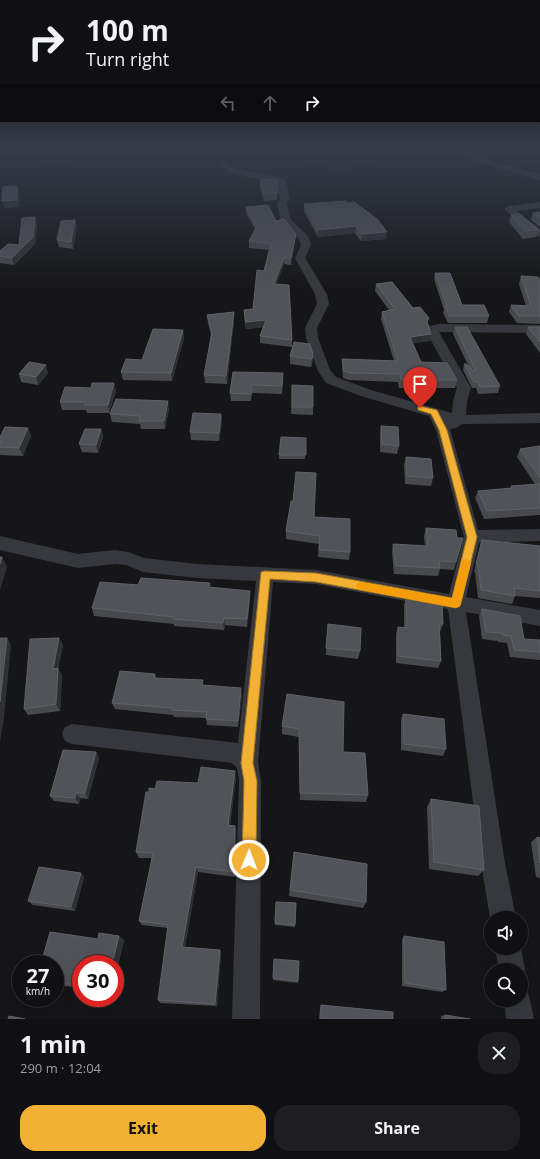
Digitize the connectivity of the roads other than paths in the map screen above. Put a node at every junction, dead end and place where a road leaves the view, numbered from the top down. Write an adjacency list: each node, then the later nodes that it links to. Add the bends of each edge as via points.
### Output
1 (285, 197): 5 (street, via 282,204 286,221 304,238 306,245 300,258 321,294 323,304 311,328 324,371 331,380 366,394)
2 (540, 205): 3 (street, via 510,209)
3 (540, 234)
4 (540, 329): 7 (street, via 433,329 464,388)
5 (434, 412): 7 (street); 7 (street)
6 (540, 418): 7 (street)
7 (451, 425): 9 (street)
8 (540, 535): 9 (street)
9 (472, 537): 12 (street)
10 (0, 543): 11 (street, via 78,560 115,557 143,565)
11 (265, 575): 12 (street, via 316,578); 15 (street)
12 (456, 603): 13 (street); 16 (street)
13 (540, 618)
14 (72, 734): 15 (street, via 238,753)
15 (247, 763): 18 (street, via 250,781)
16 (502, 911)
17 (518, 1007): 19 (street)
18 (246, 1019)
19 (520, 1019)

